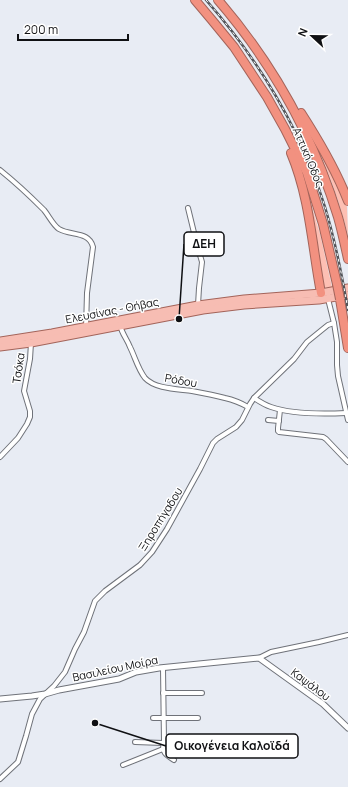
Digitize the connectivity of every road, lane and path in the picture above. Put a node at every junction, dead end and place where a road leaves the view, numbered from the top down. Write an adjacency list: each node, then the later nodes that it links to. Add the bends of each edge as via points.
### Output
1 (194, 0): 4 (highway, Αττική Οδός, via 234,47)
2 (218, 0): 3 (highway, Αττική Οδός, via 257,50)
3 (284, 92): 6 (highway, via 293,100 322,147); 8 (highway, Αττική Οδός, via 321,167)
4 (280, 120): 11 (highway, via 304,190); 19 (highway, Αττική Οδός, bridge, via 306,173 323,224)
5 (0, 170): 15 (street, via 44,211 58,229 84,236 92,244)
6 (348, 201)
7 (188, 208): 12 (street, via 202,262)
8 (348, 259)
9 (348, 288): 11 (main road, Ελευσίνας - Θήβας)
10 (348, 295): 11 (main road, Ελευσίνας - Θήβας)
11 (325, 296): 12 (main road, Ελευσίνας - Θήβας, via 244,299); 13 (main road, Ελευσίνας - Θήβας, via 224,307); 14 (street)
12 (198, 305): 13 (main road, Ελευσίνας - Θήβας)
13 (120, 323): 15 (main road, Ελευσίνας - Θήβας); 21 (street, Ρόδου, via 123,335 148,381 160,386 226,398)
14 (334, 323): 20 (street, Ξηροπήγαδου, via 316,333 294,359); 23 (street, via 338,376)
15 (86, 330): 16 (main road, Ελευσίνας - Θήβας); 17 (main road, Ελευσίνας - Θήβας)
16 (0, 341)
17 (31, 343): 18 (main road, Ελευσίνας - Θήβας); 27 (street, Τσόκα, via 24,391 30,417 18,438)
18 (0, 347)
19 (348, 348)
20 (254, 398): 21 (street, Ξηροπήγαδου); 22 (street)
21 (248, 407): 34 (street, Ξηροπήγαδου, via 236,427 213,443 152,552 140,565 95,601 65,672)
22 (280, 410): 23 (street); 26 (street)
23 (346, 413): 25 (street)
24 (268, 420): 26 (street)
25 (348, 420)
26 (279, 421): 28 (street, via 279,432 323,437)
27 (0, 457)
28 (348, 462)
29 (348, 635): 30 (street, via 271,652)
30 (259, 658): 31 (street, Βασιλείου Μοίρα); 39 (street, Καψάλου, via 322,704)
31 (163, 668): 32 (street); 34 (street, Βασιλείου Μοίρα)
32 (163, 693): 33 (street); 37 (street)
33 (202, 693)
34 (45, 694): 35 (street, Βασιλείου Μοίρα); 46 (street, Ξηροπήγαδου, via 32,714 18,762)
35 (0, 699)
36 (153, 718): 37 (street)
37 (164, 718): 38 (street); 41 (street)
38 (198, 718)
39 (348, 728)
40 (135, 742): 41 (street)
41 (163, 742): 42 (street); 43 (street)
42 (199, 742)
43 (163, 749): 44 (street); 45 (street)
44 (174, 760)
45 (123, 765)
46 (0, 779)

